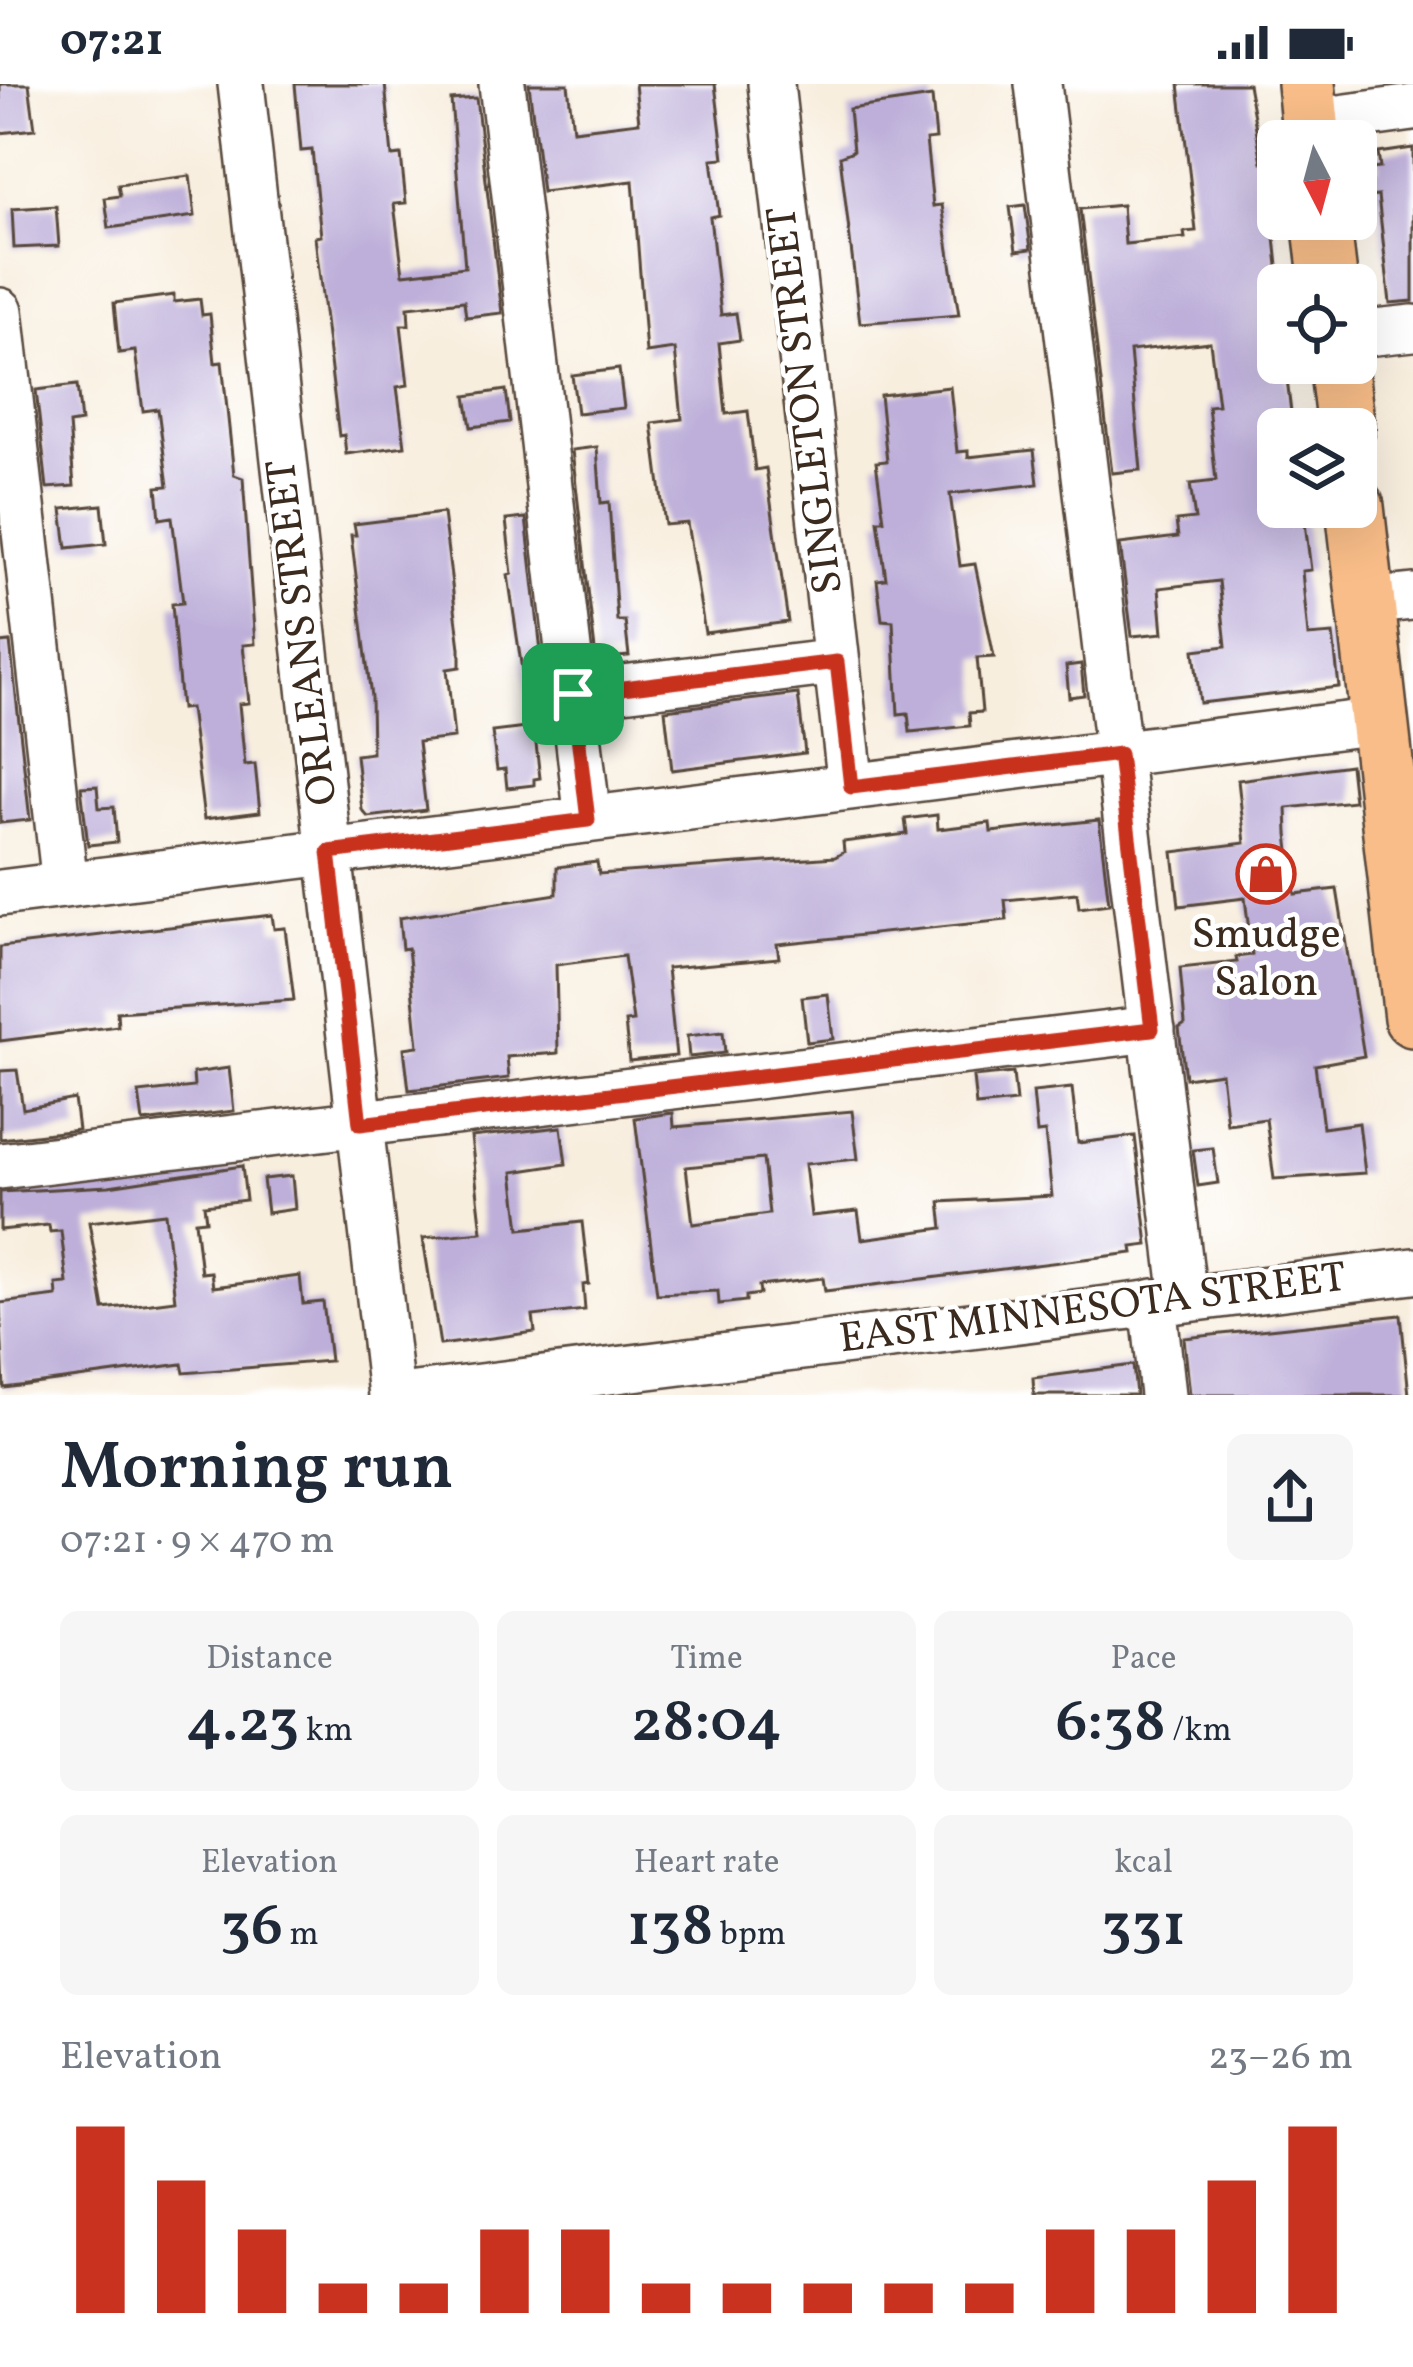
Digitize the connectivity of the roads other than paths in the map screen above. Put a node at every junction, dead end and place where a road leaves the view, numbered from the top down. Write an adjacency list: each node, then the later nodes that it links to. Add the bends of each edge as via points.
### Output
1 (241, 84): 18 (street, ORLEANS STREET)
2 (502, 84): 13 (street)
3 (771, 84): 12 (street, SINGLETON STREET)
4 (1038, 84): 15 (street)
5 (1413, 108): 6 (street)
6 (1309, 116)
7 (0, 311): 19 (street)
8 (1413, 328): 9 (street)
9 (1377, 332)
10 (1362, 528): 11 (main road)
11 (1389, 600): 14 (main road)
12 (837, 662): 13 (street); 16 (street, SINGLETON STREET)
13 (573, 694): 17 (street)
14 (1378, 721): 15 (street); 21 (main road)
15 (1119, 754): 16 (street); 22 (street)
16 (851, 787): 17 (street)
17 (588, 820): 18 (street)
18 (329, 852): 19 (street); 23 (street, ORLEANS STREET)
19 (65, 885): 20 (street)
20 (0, 893)
21 (1413, 1018)
22 (1152, 1029): 23 (street); 26 (street)
23 (360, 1124): 24 (street); 27 (street, ORLEANS STREET)
24 (0, 1166)
25 (1413, 1271): 26 (street, EAST MINNESOTA STREET)
26 (1168, 1301): 28 (street, EAST MINNESOTA STREET); 29 (street)
27 (391, 1395)
28 (416, 1395)
29 (1163, 1395)

